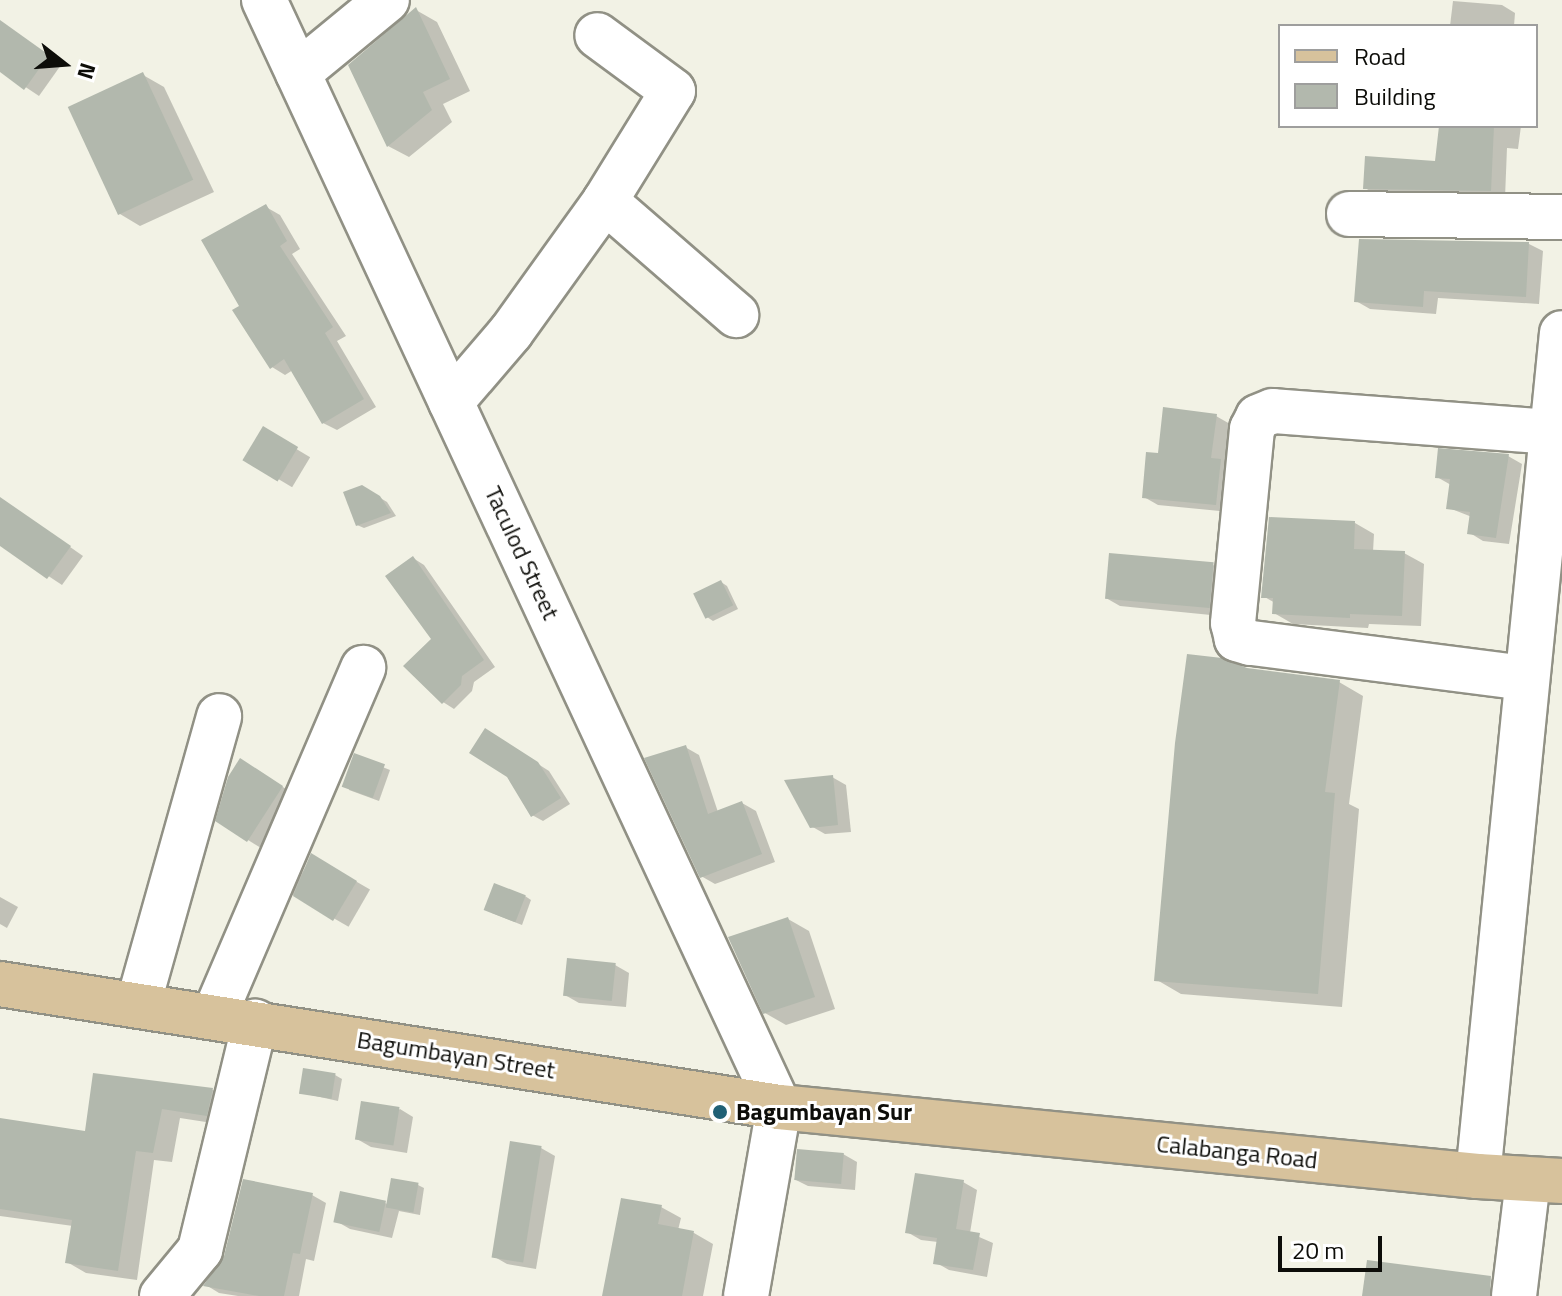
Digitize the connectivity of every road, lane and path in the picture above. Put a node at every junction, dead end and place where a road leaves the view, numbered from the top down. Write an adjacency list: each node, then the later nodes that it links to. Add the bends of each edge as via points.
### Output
1 (264, 0): 4 (street, Taculod Street)
2 (387, 0): 4 (street)
3 (597, 35): 5 (street, via 673,91)
4 (298, 73): 10 (street, Taculod Street)
5 (605, 201): 8 (street); 10 (street, via 511,332)
6 (1349, 214): 7 (street)
7 (1562, 217)
8 (736, 315)
9 (1562, 333): 11 (street)
10 (451, 402): 18 (street, Taculod Street)
11 (1551, 432): 13 (street); 13 (street, via 1273,411 1258,417 1250,444 1233,623 1237,639)
12 (363, 668): 17 (street)
13 (1525, 678): 20 (street)
14 (219, 716): 16 (street)
15 (0, 984): 16 (main road, Bagumbayan Street)
16 (138, 1005): 17 (main road, Bagumbayan Street)
17 (234, 1019): 18 (main road, Bagumbayan Street); 22 (street, via 200,1250)
18 (779, 1107): 19 (main road, Bagumbayan Street); 23 (street)
19 (912, 1120): 20 (main road, Calabanga Road)
20 (1478, 1176): 21 (main road, Calabanga Road)
21 (1545, 1181): 24 (street)
22 (162, 1296)
23 (746, 1296)
24 (1514, 1296)

